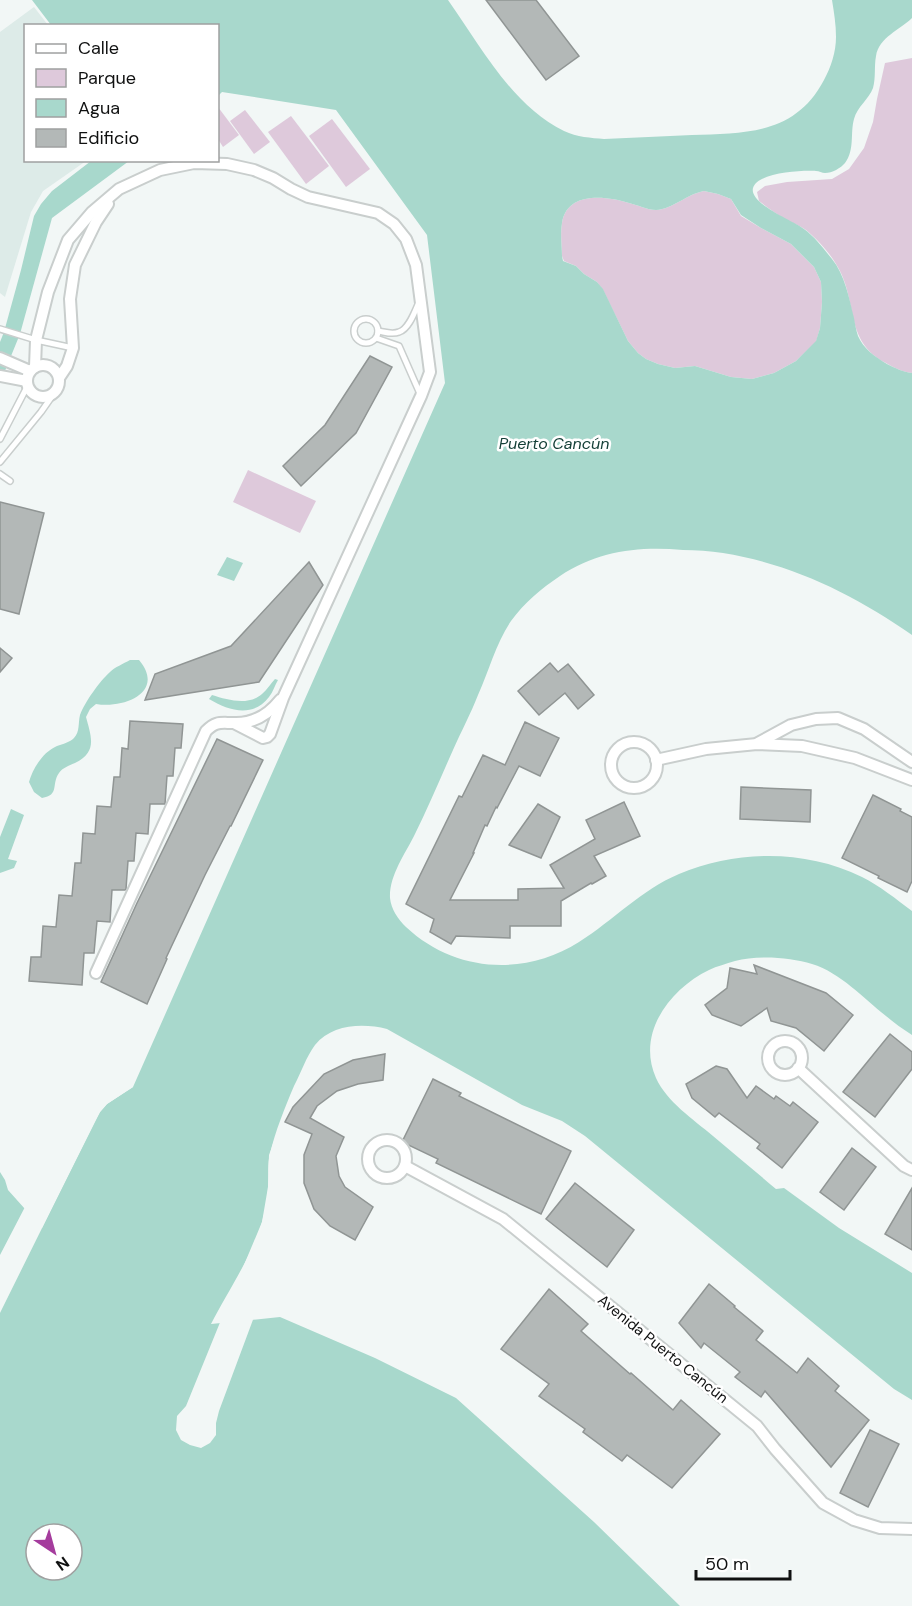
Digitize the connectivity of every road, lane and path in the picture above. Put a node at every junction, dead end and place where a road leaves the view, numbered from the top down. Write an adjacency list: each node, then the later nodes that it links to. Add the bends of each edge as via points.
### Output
1 (119, 189): 2 (street, via 68,240); 3 (street, via 96,222); 4 (street, via 160,170 194,163 227,164 254,170 308,197 378,213 394,224 406,240 416,265)
2 (61, 258): 3 (street, via 68,258); 8 (street)
3 (75, 265): 9 (street, via 70,299)
4 (420, 298): 6 (lane, via 400,332); 15 (street, via 430,372)
5 (0, 329): 8 (lane)
6 (378, 331): 7 (lane); 7 (lane, via 373,321 366,319 355,328 361,341 369,343)
7 (376, 338): 15 (lane, via 399,346)
8 (36, 340): 9 (lane); 12 (street)
9 (73, 348): 13 (street)
10 (0, 358): 12 (street)
11 (3, 376): 12 (street)
12 (30, 376): 13 (street, via 44,364 52,367); 14 (street, via 34,394 44,397); 16 (lane)
13 (59, 378): 14 (street)
14 (55, 392): 17 (lane)
15 (421, 396): 20 (street)
16 (0, 439)
17 (0, 462)
18 (0, 474): 19 (lane)
19 (10, 481)
20 (283, 698): 21 (street); 23 (street, via 270,734 262,738)
21 (256, 720): 22 (street); 23 (street, via 252,724)
22 (234, 723): 23 (street); 28 (street, via 212,725 206,731)
23 (255, 735)
24 (757, 744): 25 (street, via 706,748); 26 (street, via 791,725 838,718 864,729); 27 (street, via 802,746 855,758)
25 (656, 760): 25 (street, via 646,746 632,742 613,755 611,771 619,784 634,789 653,778)
26 (912, 762)
27 (912, 780)
28 (96, 973)
29 (798, 1068): 31 (street)
30 (405, 1166): 32 (street, Avenida Puerto Cancún, via 503,1219 757,1426 822,1503 880,1528)
31 (912, 1170)
32 (912, 1529)

